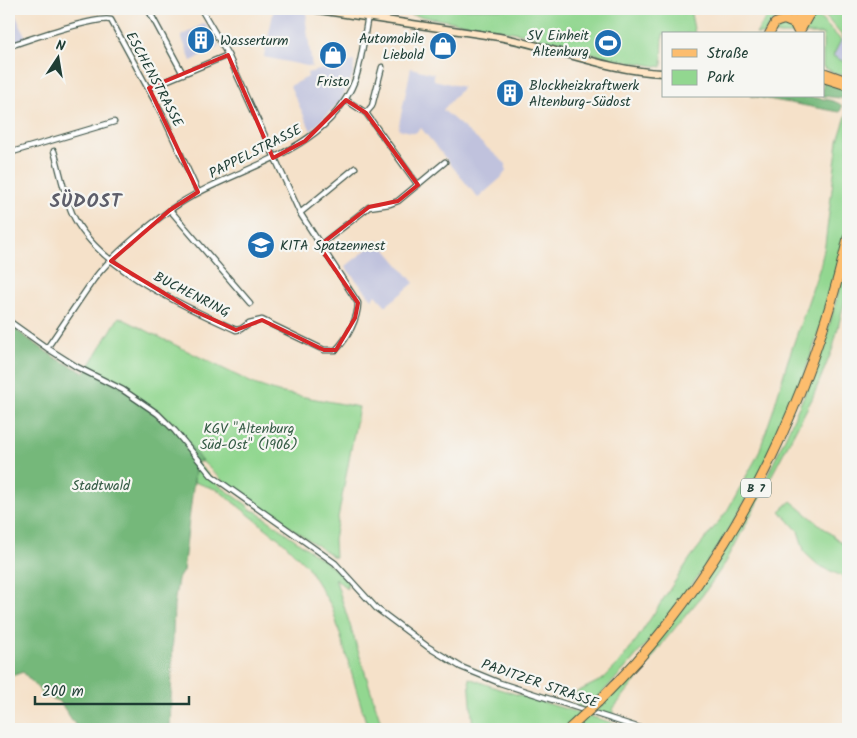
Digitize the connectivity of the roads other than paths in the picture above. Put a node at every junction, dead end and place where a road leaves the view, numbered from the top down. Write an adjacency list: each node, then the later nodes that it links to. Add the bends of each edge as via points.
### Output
1 (148, 9): 14 (street)
2 (201, 9): 11 (street, BUCHENRING)
3 (312, 9): 5 (street)
4 (812, 12): 6 (highway); 9 (highway)
5 (368, 16): 15 (street, via 516,40 600,63); 20 (street, PAPPELSTRASSE, via 356,77)
6 (789, 21): 7 (main road, via 775,23); 8 (main road)
7 (770, 32)
8 (798, 32)
9 (800, 32)
10 (9, 46): 19 (street, ESCHENSTRASSE, via 105,18 111,20)
11 (228, 55): 14 (street); 25 (street, BUCHENRING)
12 (382, 67): 21 (street, via 372,106)
13 (824, 72): 17 (main road)
14 (183, 74): 19 (street)
15 (662, 74)
16 (824, 78): 18 (main road)
17 (848, 81)
18 (848, 86)
19 (149, 88): 29 (street, ESCHENSTRASSE)
20 (346, 100): 21 (street); 25 (street, PAPPELSTRASSE, via 305,141)
21 (366, 113): 28 (street)
22 (114, 122): 24 (street)
23 (54, 151): 34 (street, via 72,213 84,234)
24 (9, 153)
25 (274, 158): 29 (street, PAPPELSTRASSE); 31 (street, BUCHENRING)
26 (445, 162): 28 (street)
27 (355, 168): 31 (street)
28 (418, 185): 33 (street, via 398,201 369,207)
29 (198, 192): 30 (street, PAPPELSTRASSE)
30 (170, 210): 34 (street, PAPPELSTRASSE); 35 (street)
31 (300, 213): 33 (street, BUCHENRING)
32 (848, 238): 38 (highway, B 7, bridge, via 824,328 802,390 761,479 711,564 676,613 637,661)
33 (319, 246): 34 (street, BUCHENRING, via 358,304 355,318 336,350 324,350 262,320 236,330 182,304)
34 (111, 261): 37 (street, PAPPELSTRASSE, via 95,278)
35 (250, 303)
36 (9, 321): 37 (street, PADITZER STRASSE)
37 (47, 348): 39 (street, PADITZER STRASSE, via 123,390 158,414 217,481 335,563 376,608 428,646 462,667 500,683)
38 (569, 729)
39 (643, 729)

